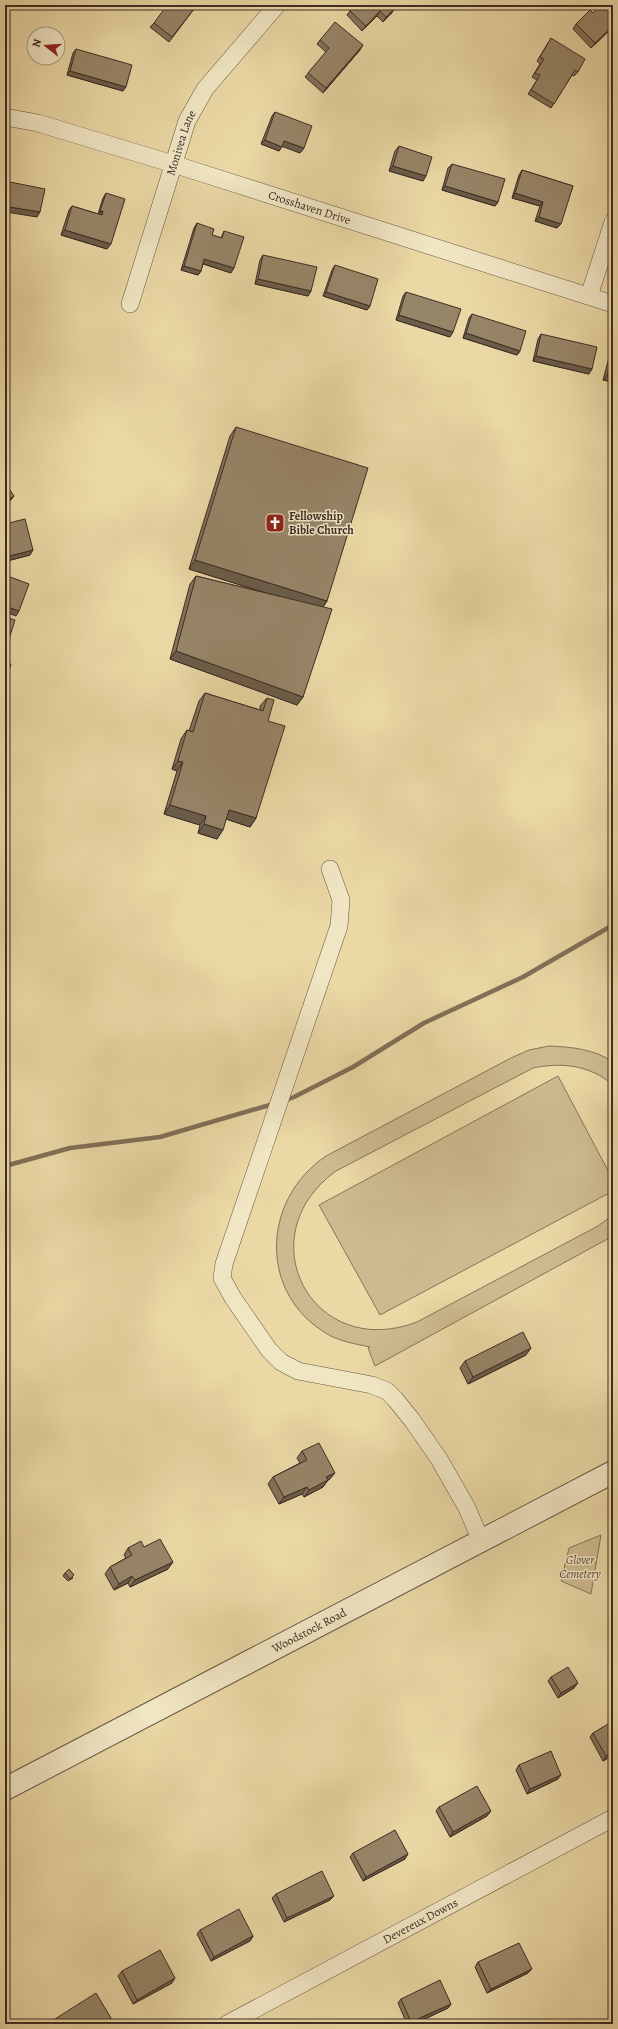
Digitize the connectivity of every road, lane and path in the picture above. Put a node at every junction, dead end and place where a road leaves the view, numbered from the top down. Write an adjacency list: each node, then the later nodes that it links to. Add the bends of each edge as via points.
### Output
1 (277, 5): 3 (street, Monivea Lane, via 205,89 187,121)
2 (5, 117): 3 (street, Crosshaven Drive, via 38,122)
3 (173, 164): 5 (street, Crosshaven Drive); 6 (street, Monivea Lane)
4 (613, 222): 5 (street)
5 (589, 296): 7 (street, Crosshaven Drive)
6 (130, 304)
7 (613, 304)
8 (330, 869): 10 (street, via 341,900 339,926 224,1264 222,1278 269,1350 281,1362 298,1371 372,1385 387,1391 395,1399 439,1459 467,1508)
9 (613, 1472): 10 (street, Woodstock Road)
10 (481, 1541): 11 (street, Woodstock Road)
11 (5, 1789)
12 (613, 1818): 13 (street, Devereux Downs)
13 (227, 2024)

